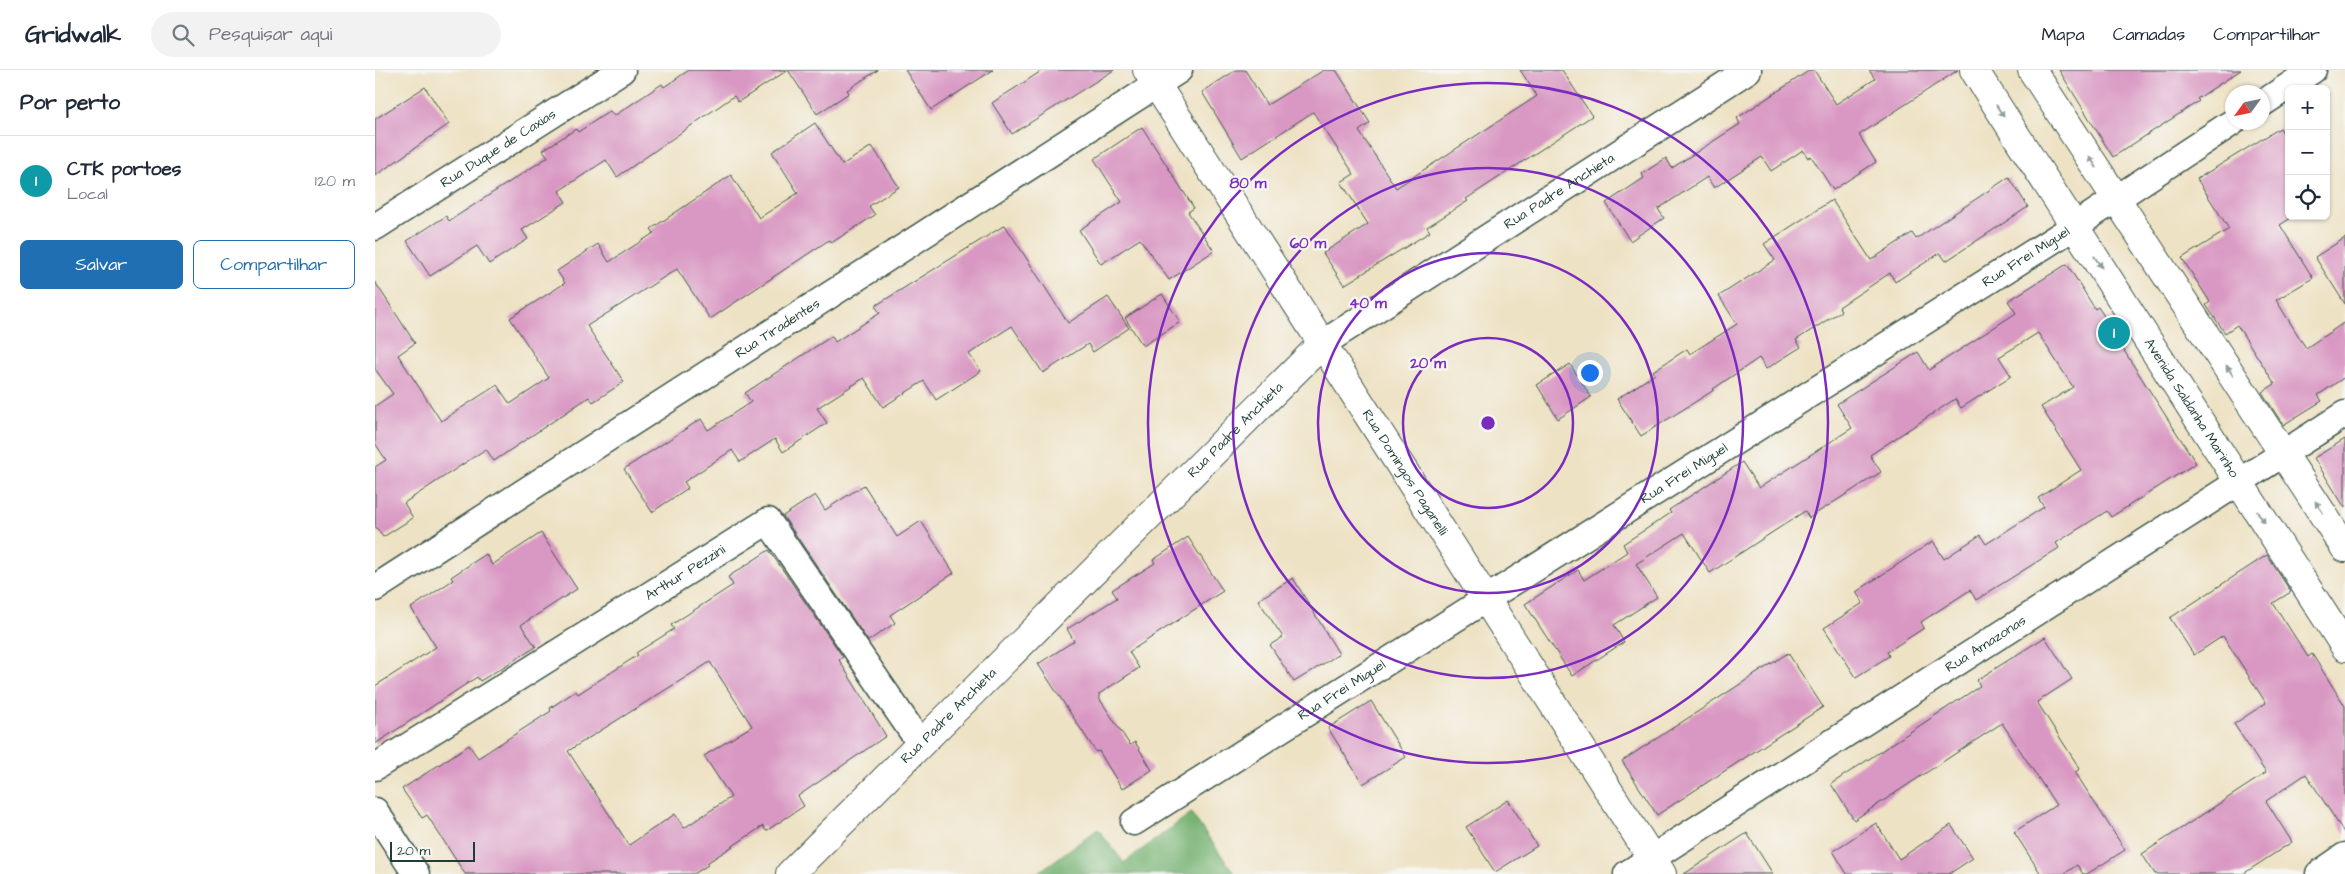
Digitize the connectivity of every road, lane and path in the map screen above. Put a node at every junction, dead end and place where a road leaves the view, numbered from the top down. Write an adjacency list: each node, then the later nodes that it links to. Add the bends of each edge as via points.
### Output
1 (623, 70): 12 (street, Rua Duque de Caxias)
2 (1179, 70): 7 (street, Rua Tiradentes)
3 (1749, 70): 13 (street, Rua Padre Anchieta)
4 (1974, 70): 11 (street, Avenida Saldanha Marinho, one-way to 11)
5 (2032, 70): 10 (street, one-way to 5)
6 (2313, 70): 8 (street)
7 (1151, 77): 13 (street, Rua Domingos Paganelli); 18 (street, Rua Tiradentes)
8 (2270, 98)
9 (2225, 127): 10 (street, Rua Frei Miguel)
10 (2117, 198): 11 (street, Rua Frei Miguel); 15 (street, one-way to 10)
11 (2075, 226): 16 (street, Avenida Saldanha Marinho, one-way to 16); 19 (street, Rua Frei Miguel)
12 (375, 227)
13 (1322, 344): 19 (street, Rua Domingos Paganelli); 21 (street, Rua Padre Anchieta)
14 (2345, 414): 15 (street, Rua Amazonas)
15 (2284, 453): 16 (street, Rua Amazonas); 17 (street, one-way to 15)
16 (2239, 482): 20 (street, Avenida Saldanha Marinho, one-way to 20); 26 (street, Rua Amazonas)
17 (2345, 548)
18 (375, 588)
19 (1485, 598): 24 (street, Rua Frei Miguel); 26 (street, Rua Domingos Paganelli)
20 (2345, 647)
21 (920, 743): 22 (street, Arthur Pezzini, via 768,521); 28 (street, Rua Padre Anchieta)
22 (375, 767)
23 (375, 811): 27 (street)
24 (1134, 822)
25 (2345, 856): 30 (street)
26 (1657, 866): 29 (street, Rua Amazonas)
27 (416, 874)
28 (790, 874)
29 (1627, 874)
30 (2319, 874)

